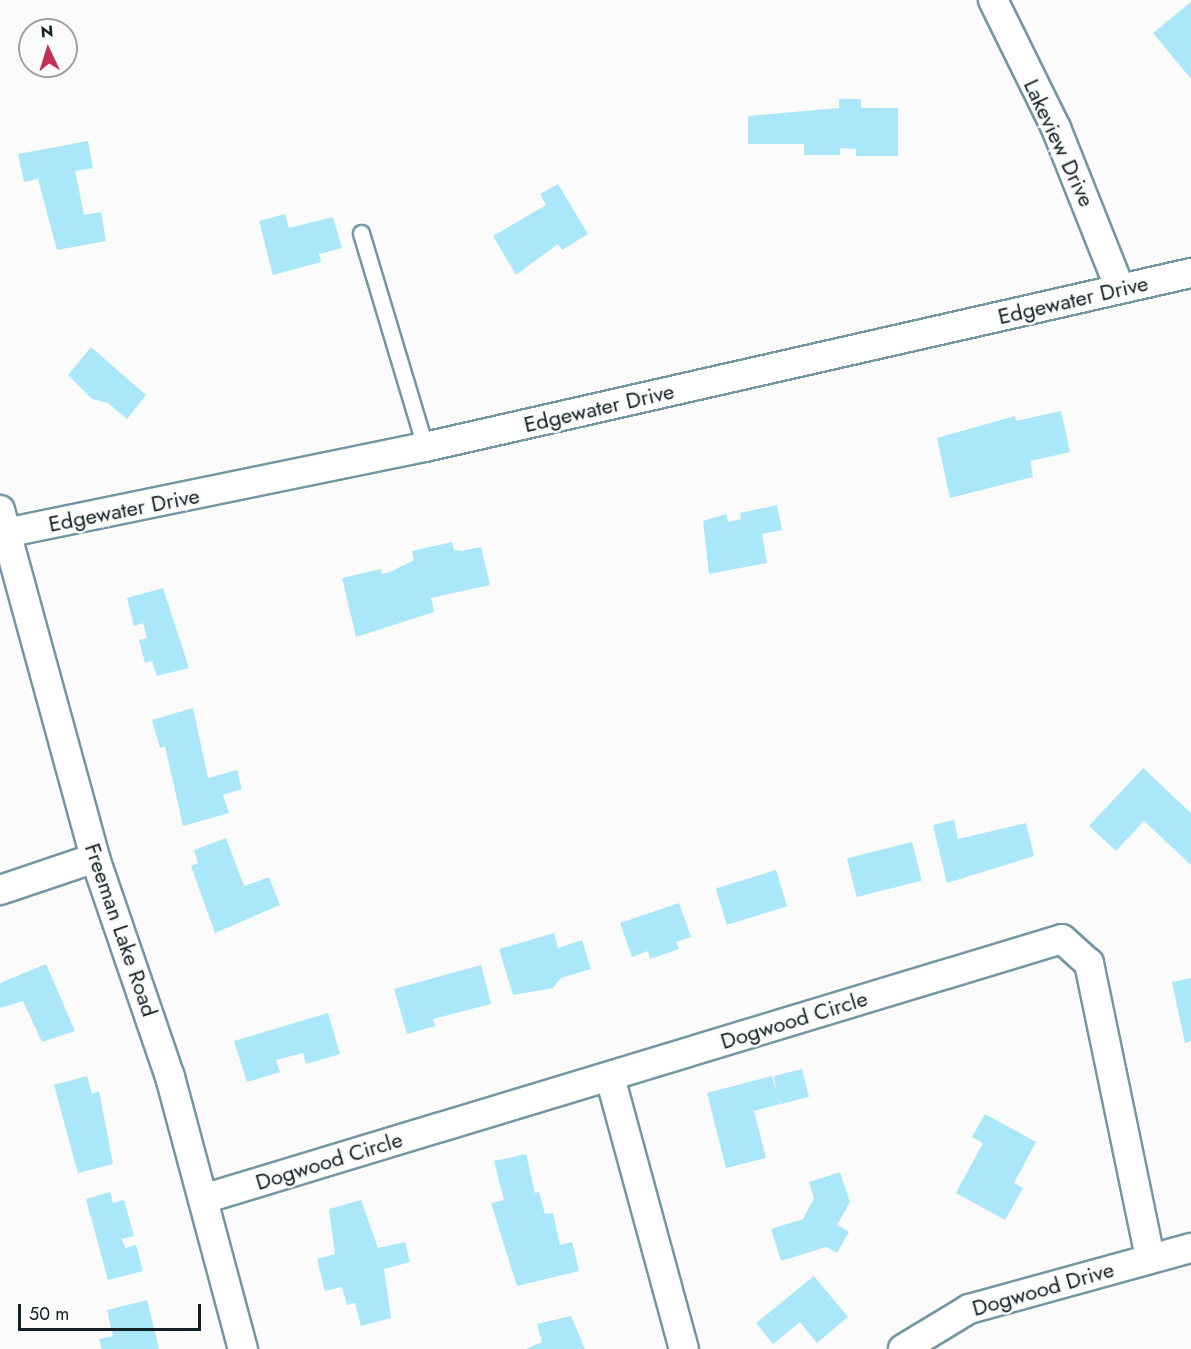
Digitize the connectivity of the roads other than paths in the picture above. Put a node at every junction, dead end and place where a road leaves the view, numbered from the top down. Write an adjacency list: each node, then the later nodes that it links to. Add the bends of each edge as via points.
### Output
1 (993, 0): 4 (street, Lakeview Drive, via 1056,128)
2 (361, 233): 5 (lane)
3 (1191, 273): 4 (street, Edgewater Drive)
4 (1120, 289): 5 (street, Edgewater Drive)
5 (425, 447): 6 (street, Edgewater Drive)
6 (3, 521): 7 (street, Freeman Lake Road)
7 (95, 858): 8 (street); 10 (street, Freeman Lake Road, via 170,1077)
8 (0, 890)
9 (610, 1077): 10 (street, Dogwood Circle); 12 (street, Dogwood Circle, via 1062,939 1089,963); 15 (street)
10 (203, 1198): 14 (street, Freeman Lake Road)
11 (1191, 1248): 12 (street, Dogwood Drive)
12 (1150, 1257): 13 (street, Dogwood Drive, via 1010,1295)
13 (939, 1338): 16 (street, Dogwood Drive)
14 (243, 1349)
15 (684, 1349)
16 (903, 1349)

